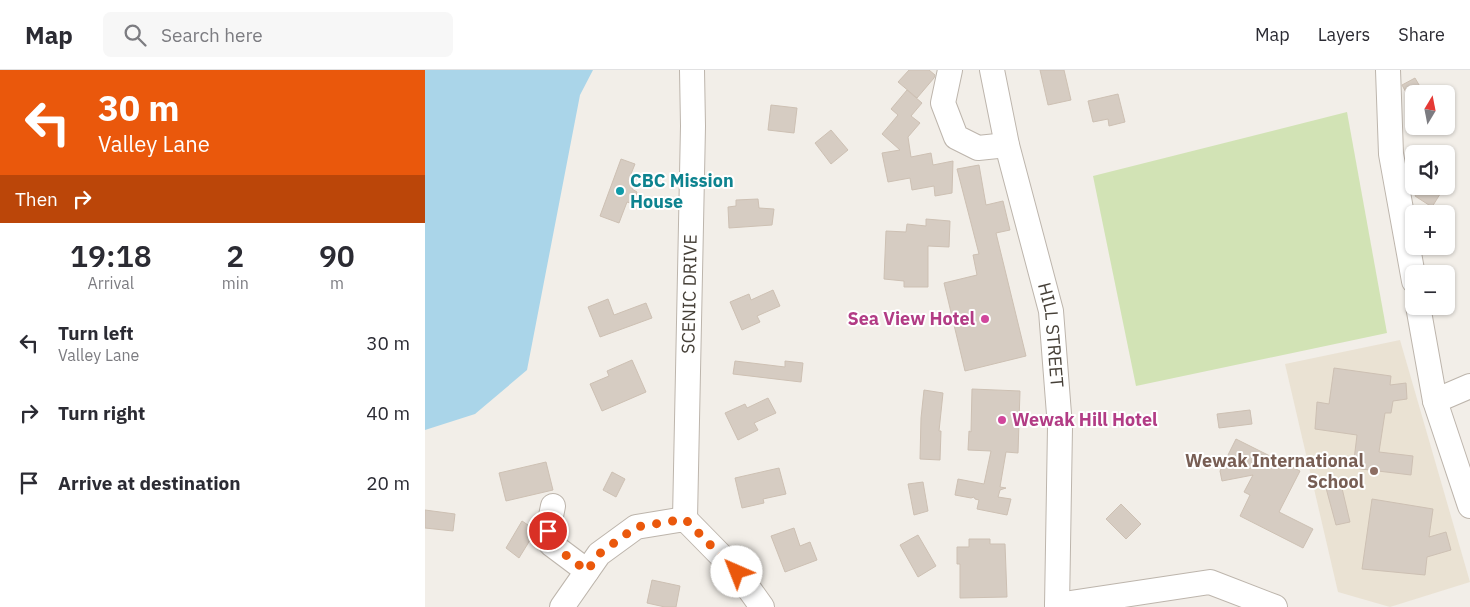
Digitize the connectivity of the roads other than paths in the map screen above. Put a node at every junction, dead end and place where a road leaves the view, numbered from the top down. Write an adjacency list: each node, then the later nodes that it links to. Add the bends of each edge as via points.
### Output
1 (692, 70): 12 (street, SCENIC DRIVE)
2 (950, 70): 5 (street, via 943,103 956,138 978,148)
3 (992, 70): 5 (street, HILL STREET)
4 (1388, 70): 6 (street, via 1391,154)
5 (1007, 145): 14 (street, HILL STREET, via 1051,311 1060,427)
6 (1411, 265)
7 (1420, 315): 9 (street)
8 (1470, 386): 9 (street)
9 (1435, 401): 11 (street)
10 (553, 506): 13 (street, via 548,531 551,544)
11 (1470, 506)
12 (685, 519): 13 (street, via 636,527 599,554); 16 (street, via 737,572)
13 (587, 571): 15 (street)
14 (1057, 606): 17 (street, via 1210,582)
15 (562, 607)
16 (762, 607)
17 (1275, 607)

